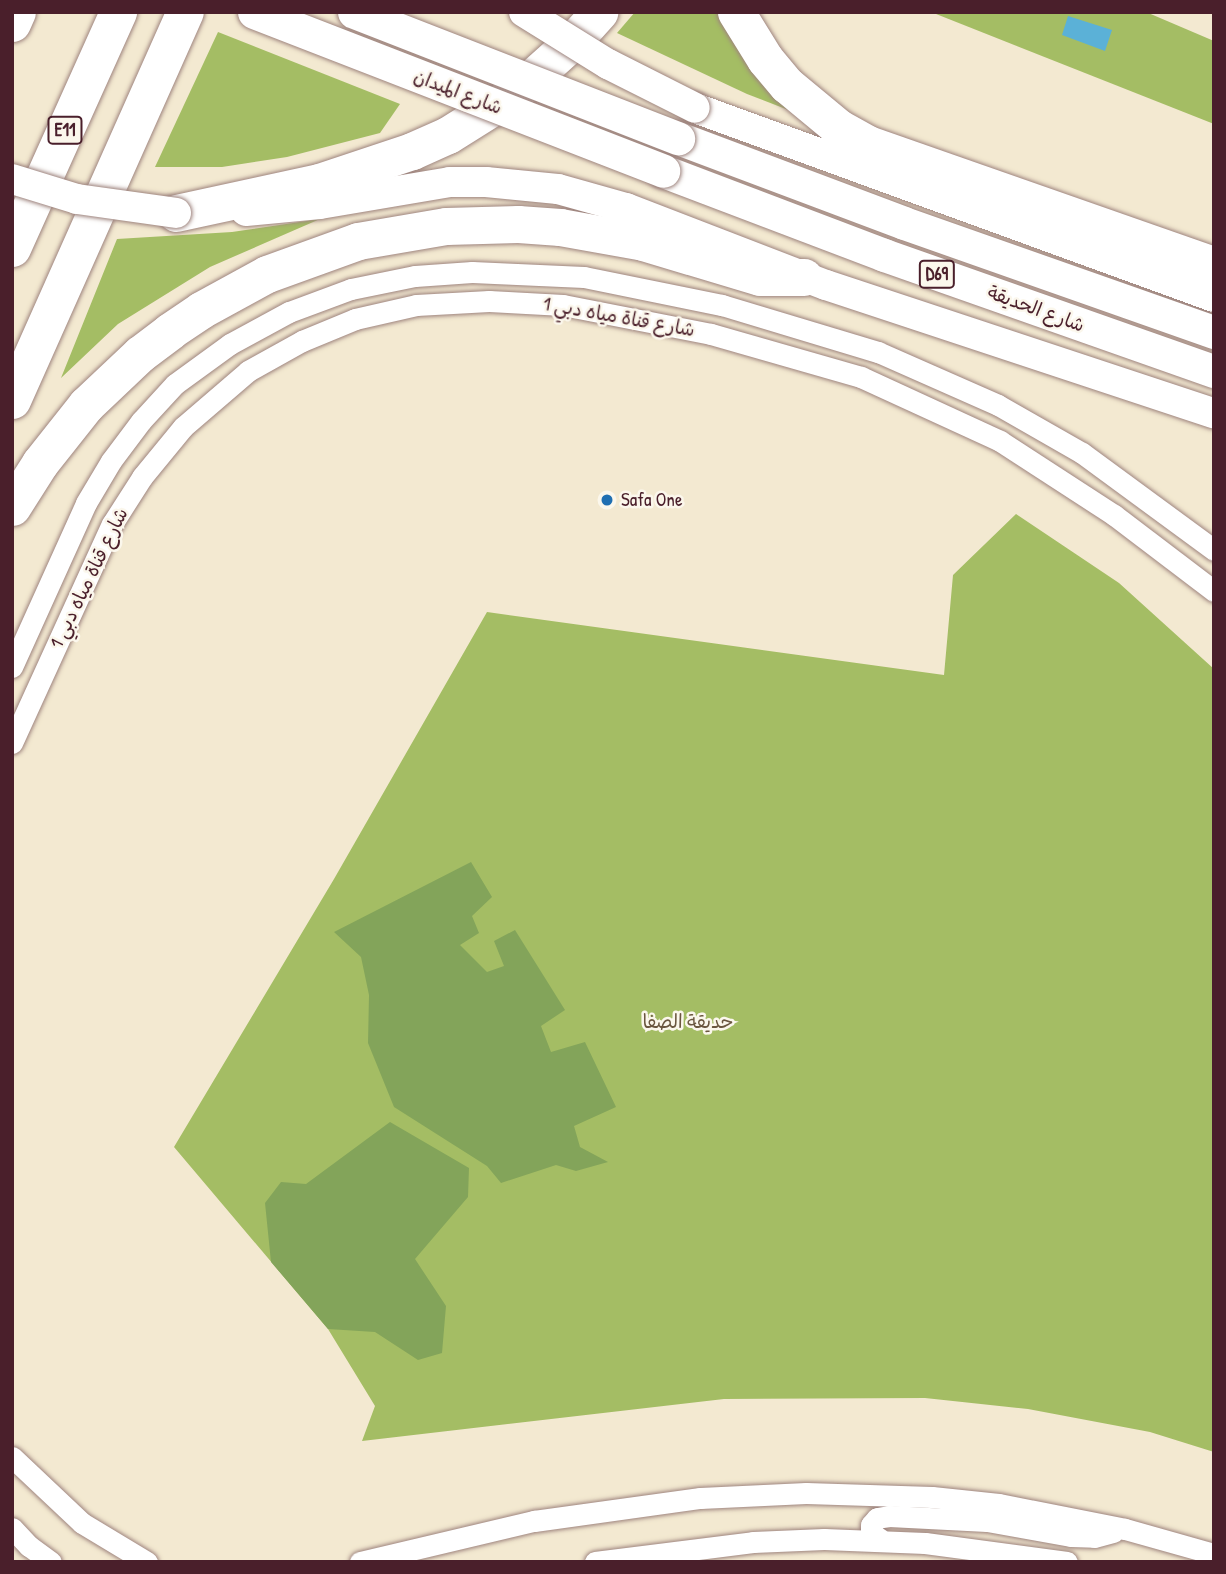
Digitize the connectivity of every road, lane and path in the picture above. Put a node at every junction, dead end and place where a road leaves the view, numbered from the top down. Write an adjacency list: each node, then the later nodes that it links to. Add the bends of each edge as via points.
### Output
1 (17, 12): 9 (highway)
2 (118, 12): 14 (highway, E11)
3 (185, 12): 20 (highway)
4 (254, 12): 11 (main road, شارع الميدان / D69, bridge)
5 (354, 12): 10 (main road, شارع الميدان / D69, bridge)
6 (524, 12): 17 (main road, bridge, via 608,64 695,108)
7 (599, 12): 13 (highway, via 515,93 448,135 319,182)
8 (736, 12): 15 (highway, via 787,85 811,108 858,139)
9 (12, 23)
10 (678, 138): 18 (main road, شارع الحديقة / D69)
11 (663, 171): 19 (main road, شارع الحديقة / D69, via 884,255)
12 (12, 178): 13 (main road, bridge, via 77,199)
13 (176, 213): 16 (main road, via 308,206 450,183 522,184 626,208)
14 (12, 248)
15 (1214, 265)
16 (804, 277): 21 (main road); 22 (highway, via 760,276 643,242 560,227 446,226 358,242 267,274 160,338 86,405)
17 (1214, 297)
18 (1214, 332)
19 (1214, 371)
20 (12, 400)
21 (1211, 414)
22 (12, 507)
23 (1214, 551): 25 (street, شارع قناة مياه دبي 1, via 1111,472 1059,440 998,405 878,352 722,304 584,277 494,272 415,276 351,289 289,312 230,344 175,384 119,451 86,503)
24 (1214, 591): 26 (street, شارع قناة مياه دبي 1, via 1114,515 1000,441 861,377 711,334 563,304 489,300 416,305 355,319 302,341 248,371 183,427 142,477 112,524)
25 (12, 667)
26 (12, 743)
27 (12, 1457): 34 (street, via 82,1523)
28 (12, 1528): 31 (street)
29 (1125, 1529): 30 (street, via 1083,1536 987,1521 889,1516 877,1518 871,1525 871,1533); 32 (street); 35 (street, via 999,1504 806,1493 699,1499 545,1519)
30 (880, 1539): 36 (street, via 753,1542); 37 (street)
31 (34, 1554): 33 (street)
32 (1214, 1554)
33 (51, 1562)
34 (147, 1562)
35 (360, 1562)
36 (595, 1562)
37 (1067, 1562)

